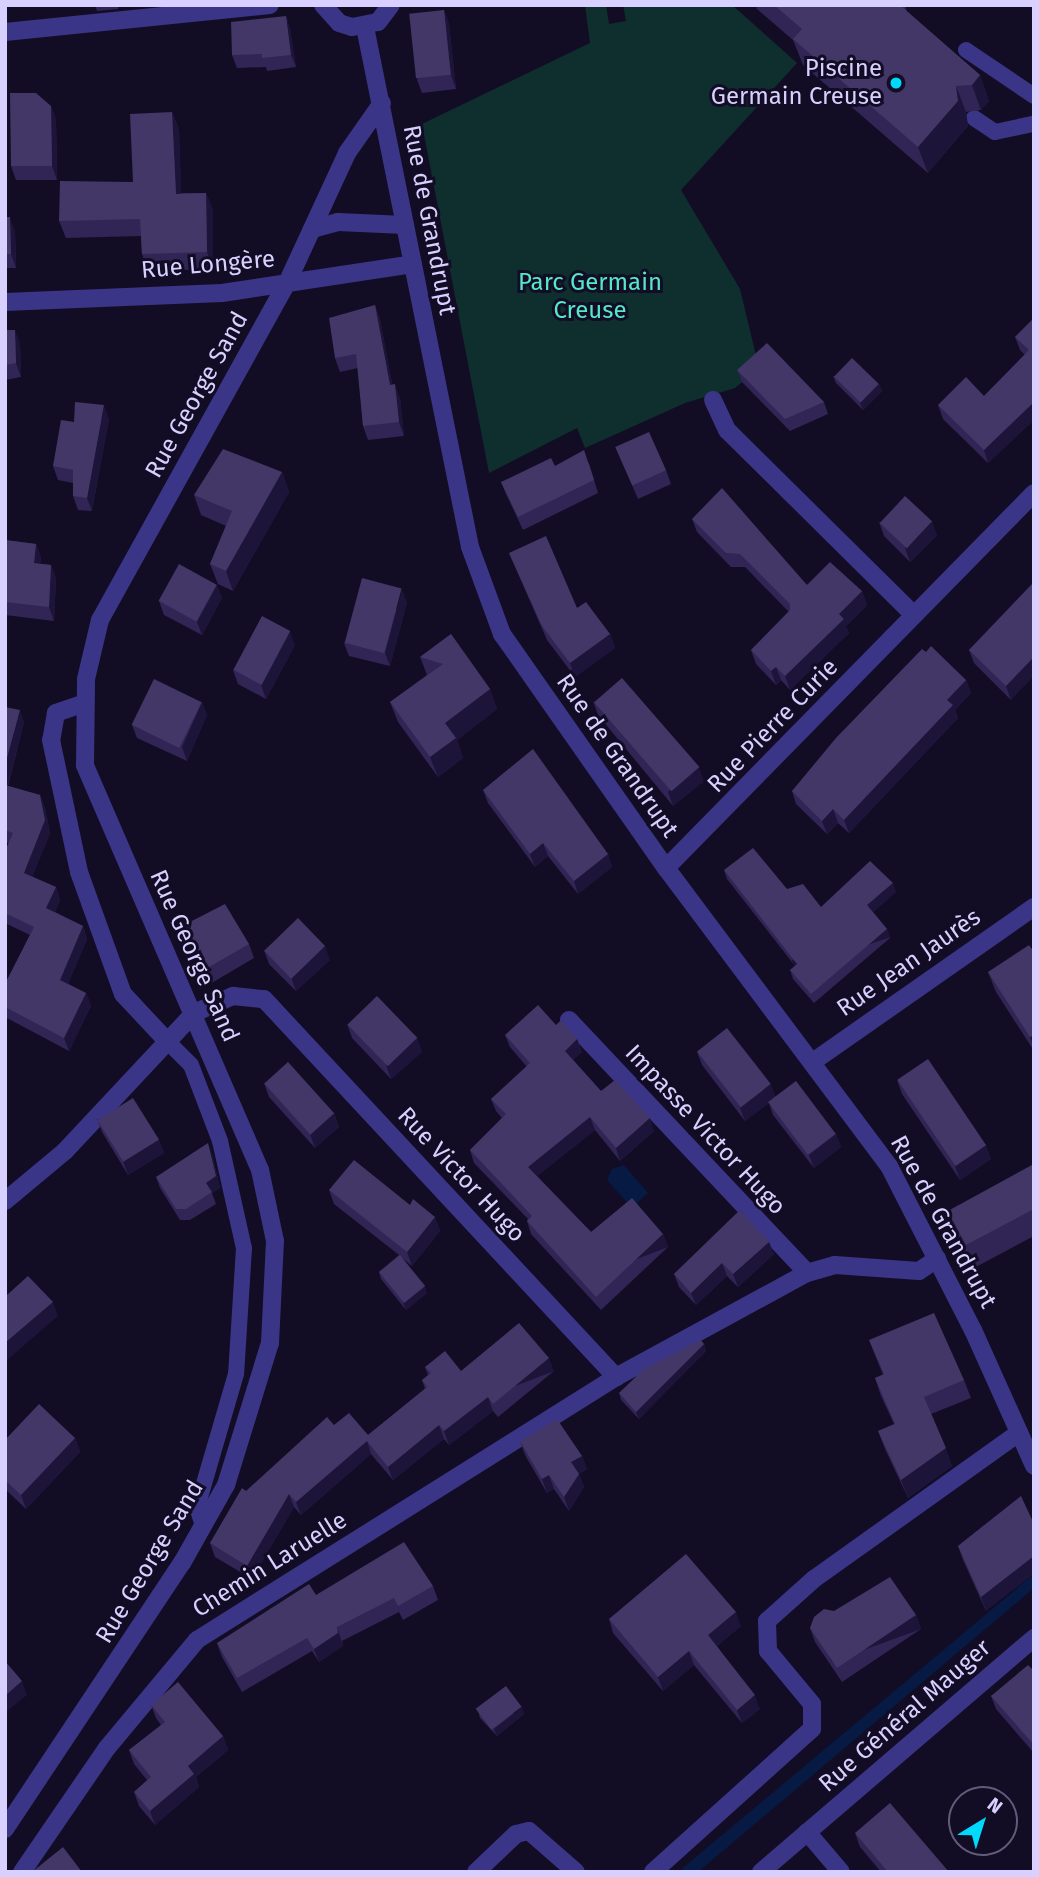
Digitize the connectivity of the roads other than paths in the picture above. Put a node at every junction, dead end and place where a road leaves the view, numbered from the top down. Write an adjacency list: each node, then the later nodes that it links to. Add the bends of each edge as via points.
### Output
1 (270, 5): 5 (street)
2 (323, 5): 4 (street, via 340,23)
3 (391, 5): 4 (street, via 377,22)
4 (365, 27): 8 (street, Rue de Grandrupt)
5 (5, 32)
6 (966, 50): 7 (lane)
7 (1034, 96)
8 (382, 103): 11 (street, Rue de Grandrupt); 12 (street, Rue George Sand, via 348,153)
9 (974, 118): 10 (lane, via 995,132)
10 (1034, 124)
11 (405, 225): 12 (street, via 350,222); 13 (street, Rue de Grandrupt)
12 (312, 229): 14 (street, Rue George Sand)
13 (413, 264): 14 (street, Rue Longère); 20 (street, Rue de Grandrupt, via 470,547 502,634)
14 (287, 283): 15 (street, Rue Longère, via 222,293); 19 (street, Rue George Sand, via 100,620)
15 (5, 302)
16 (713, 400): 18 (street, via 727,430)
17 (1034, 493): 18 (street, Rue Pierre Curie)
18 (914, 615): 20 (street, Rue Pierre Curie)
19 (85, 703): 22 (street, Rue George Sand, via 85,765); 24 (street, via 56,713 51,740 79,872 123,994)
20 (666, 868): 25 (street, Rue de Grandrupt)
21 (1034, 906): 25 (street, Rue Jean Jaurès)
22 (194, 1013): 24 (street, Rue Victor Hugo); 29 (street, Rue Victor Hugo, via 233,996 264,999); 32 (street, Rue George Sand, via 260,1170 275,1241 270,1343 226,1485)
23 (569, 1020): 28 (street, Impasse Victor Hugo)
24 (166, 1040): 26 (street, Rue Victor Hugo, via 65,1151); 32 (lane, via 191,1065 220,1141 244,1248 236,1374 197,1507)
25 (814, 1061): 27 (street, Rue de Grandrupt, via 889,1166)
26 (5, 1201)
27 (937, 1259): 28 (street, via 919,1271 835,1265); 30 (street, Rue de Grandrupt)
28 (807, 1273): 29 (street)
29 (616, 1377): 36 (street, Chemin Laruelle, via 197,1640 107,1748)
30 (1019, 1433): 31 (street, Rue de Grandrupt); 39 (street, via 814,1579 767,1620 768,1651 812,1704 813,1729)
31 (1034, 1466)
32 (204, 1525): 34 (street, Rue George Sand)
33 (1034, 1638): 35 (street, Rue Général Mauger)
34 (5, 1829)
35 (807, 1832): 40 (street, Rue Général Mauger); 41 (street)
36 (22, 1872)
37 (476, 1872): 38 (street, via 516,1834 530,1831)
38 (576, 1872)
39 (653, 1872)
40 (761, 1872)
41 (841, 1872)

